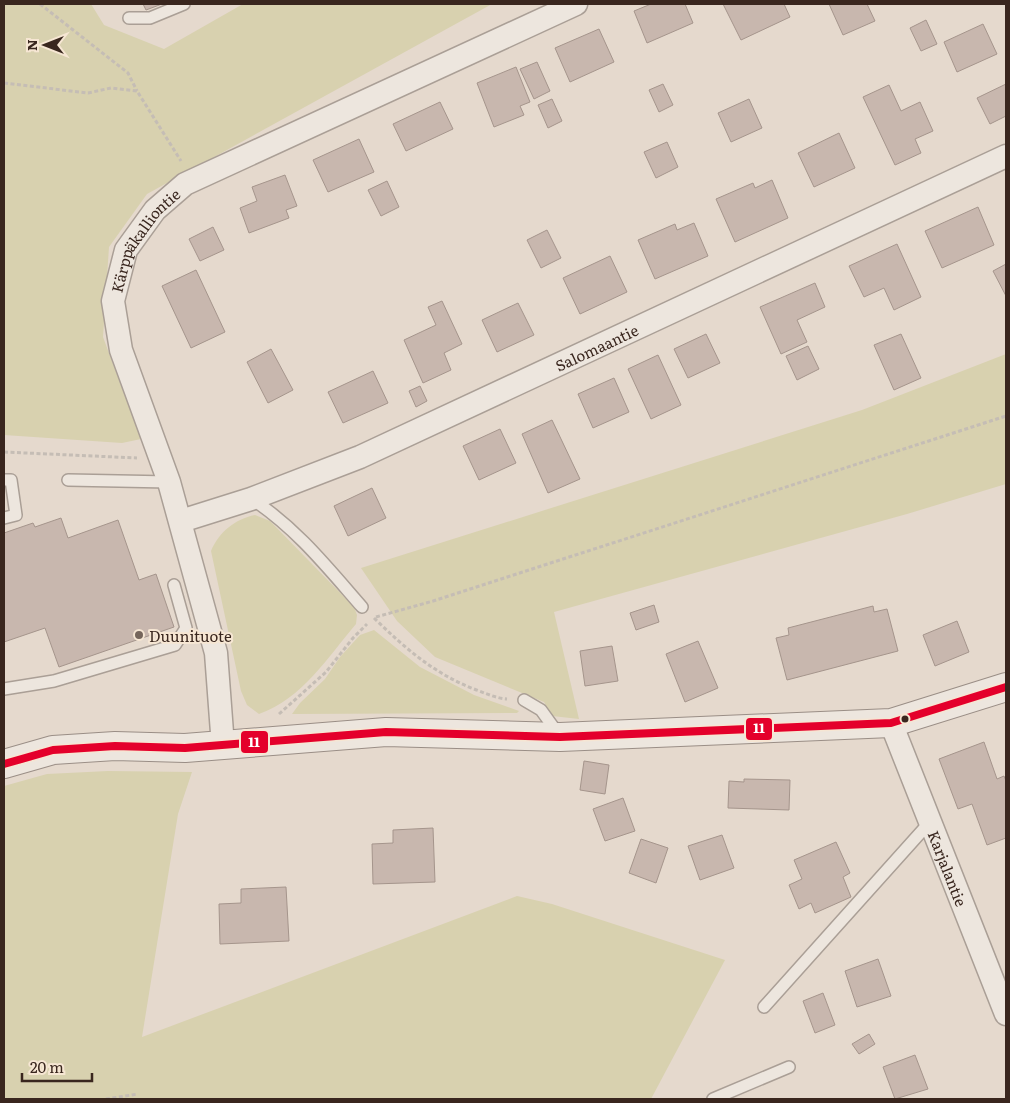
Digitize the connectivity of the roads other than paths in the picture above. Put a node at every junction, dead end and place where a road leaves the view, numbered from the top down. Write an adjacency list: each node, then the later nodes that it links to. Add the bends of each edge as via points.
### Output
1 (184, 4): 3 (lane, via 150,18)
2 (576, 4): 7 (street, Kärppäkalliontie, via 185,184 155,210 126,250 113,301 121,350)
3 (129, 18)
4 (1006, 156): 8 (street, Salomaantie, via 360,457)
5 (4, 480): 9 (lane, via 11,480 16,515)
6 (68, 480): 7 (lane)
7 (169, 482): 10 (street, Kärppäkalliontie)
8 (251, 498): 10 (street, Salomaantie); 12 (lane, via 306,542)
9 (4, 518)
10 (182, 522): 18 (street, Kärppäkalliontie, via 216,652)
11 (174, 585): 14 (lane, via 186,628 175,645 54,681)
12 (362, 607)
13 (1006, 687): 16 (street)
14 (4, 689)
15 (524, 700): 17 (lane, via 541,710)
16 (891, 723): 17 (street); 20 (street, Karjalantie)
17 (560, 737): 18 (street, via 386,732)
18 (223, 746): 19 (street, via 115,746 52,750)
19 (4, 764)
20 (930, 822): 21 (lane); 22 (street, Karjalantie)
21 (764, 1007)
22 (1006, 1014)
23 (789, 1067): 24 (lane)
24 (713, 1099)

